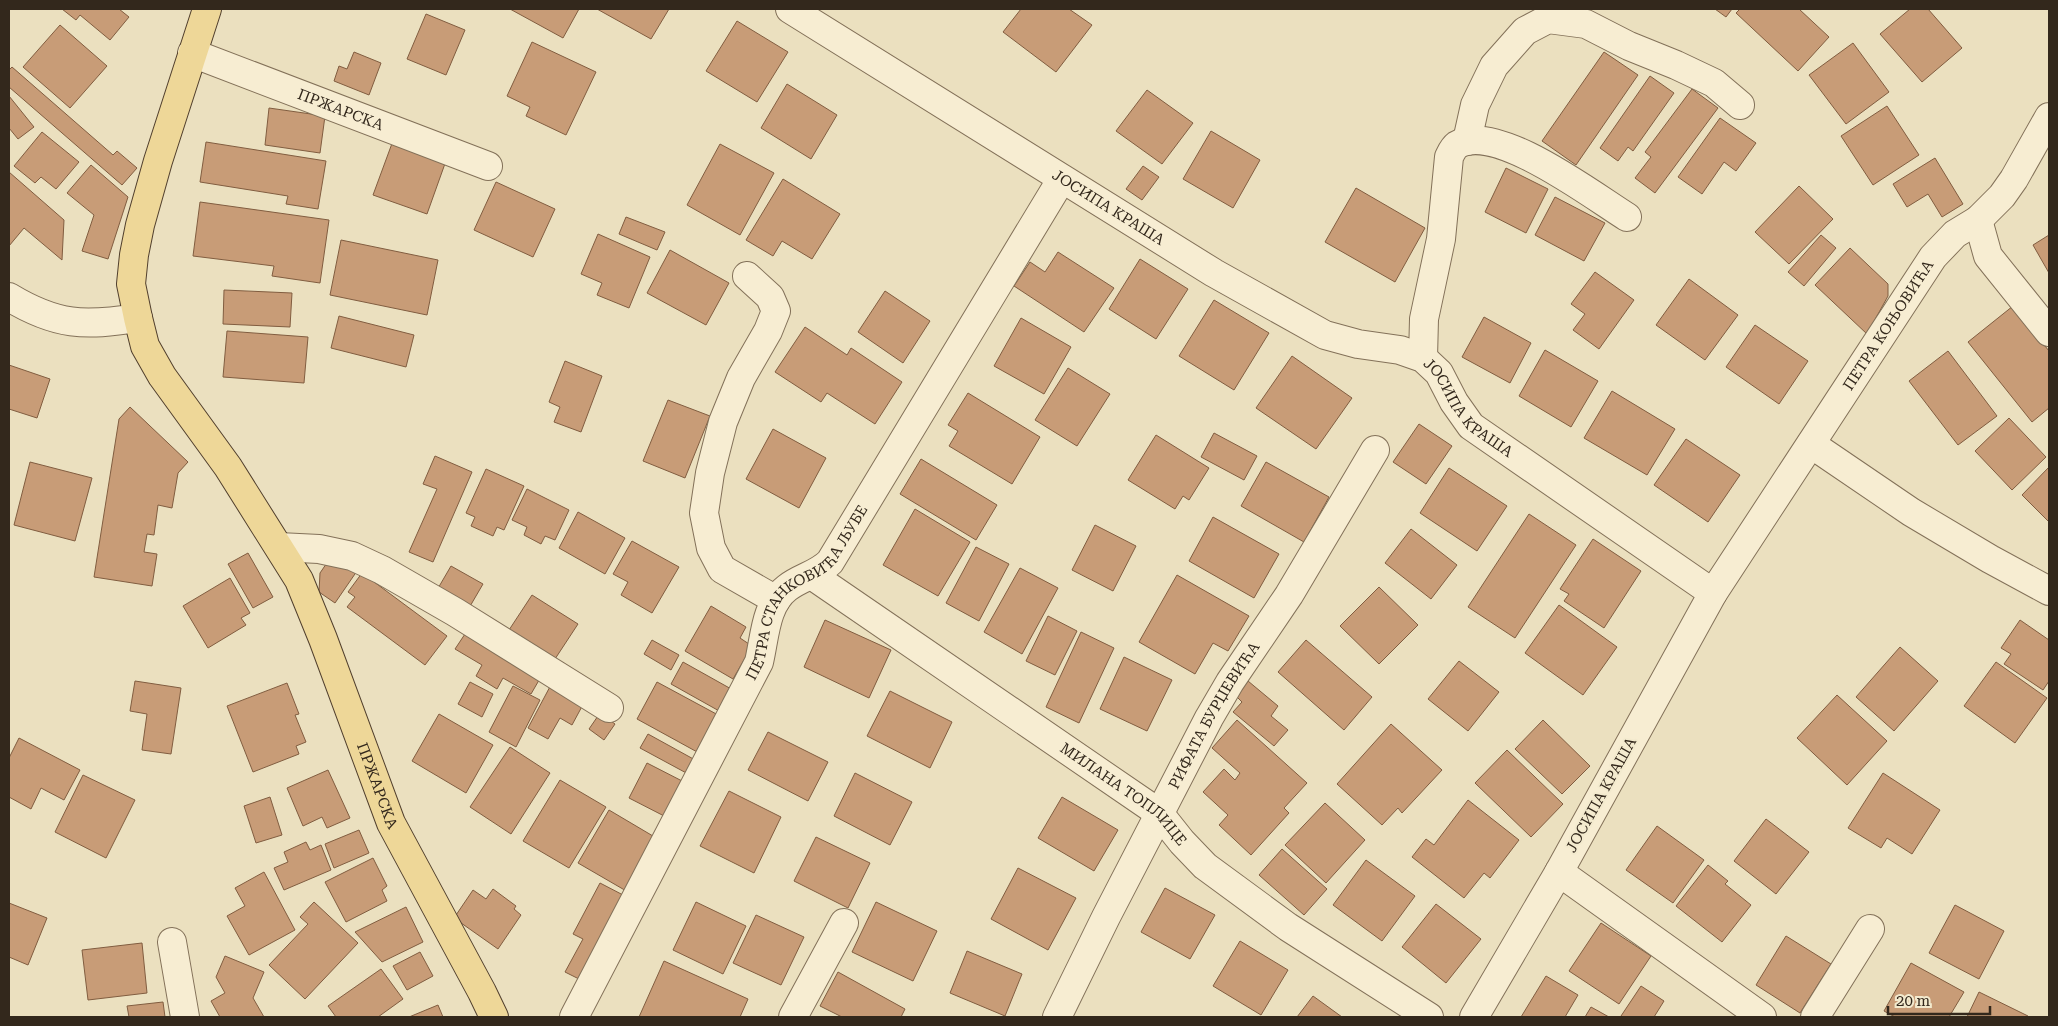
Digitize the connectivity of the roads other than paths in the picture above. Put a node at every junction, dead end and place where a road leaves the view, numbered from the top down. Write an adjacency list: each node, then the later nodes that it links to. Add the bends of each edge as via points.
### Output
1 (207, 9): 3 (main road, ПРЖАРСКА)
2 (790, 9): 8 (street, ЈОСИПА КРАША)
3 (192, 53): 7 (street, ПРЖАРСКА); 13 (main road, ПРЖАРСКА, via 149,189 134,255 131,284)
4 (1740, 104): 6 (street, via 1714,83 1586,24 1548,19 1525,31 1494,66 1475,104)
5 (2049, 117): 10 (street, ПЕТРА КОЊОВИЋА, via 2014,179)
6 (1467, 141): 9 (street, via 1490,141 1525,153); 15 (street, via 1455,146 1449,158 1441,239 1424,319)
7 (488, 166)
8 (1061, 180): 15 (street, ЈОСИПА КРАША, via 1214,273 1325,335 1400,350); 19 (street, ПЕТРА СТАНКОВИЋА ЉУБЕ, via 830,562)
9 (1627, 217)
10 (1978, 220): 14 (street, via 1988,256); 16 (street, ПЕТРА КОЊОВИЋА, via 1955,234 1933,256)
11 (747, 276): 22 (street, via 770,297 776,311 741,378 724,422 710,473 704,513 711,548 722,569)
12 (9, 297): 13 (street, via 52,318 73,322 100,324)
13 (138, 318): 18 (main road, ПРЖАРСКА, via 145,346 173,394 215,448)
14 (2049, 332)
15 (1422, 358): 21 (street, ЈОСИПА КРАША, via 1439,373 1454,402 1472,426)
16 (1811, 444): 20 (street, via 1911,512); 21 (street, ПЕТРА КОЊОВИЋА)
17 (1376, 450): 24 (street, РИФАТА БУРЏЕВИЋА, via 1289,595 1226,690)
18 (279, 547): 23 (street, via 352,556 382,570); 30 (main road, ПРЖАРСКА, via 310,604 391,823)
19 (813, 576): 22 (street, ПЕТРА СТАНКОВИЋА ЉУБЕ, via 786,588); 24 (street, МИЛАНА ТОПЛИЦЕ)
20 (2049, 591)
21 (1712, 593): 25 (street, ЈОСИПА КРАША)
22 (776, 600): 31 (street, ПЕТРА СТАНКОВИЋА ЉУБЕ, via 767,617 759,662)
23 (609, 708)
24 (1159, 813): 33 (street, РИФАТА БУРЏЕВИЋА); 34 (street, МИЛАНА ТОПЛИЦЕ, via 1206,866 1288,927)
25 (1559, 872): 35 (street, ЈОСИПА КРАША); 36 (street)
26 (844, 923): 32 (street)
27 (1870, 929): 37 (street)
28 (172, 942): 29 (street)
29 (185, 1017)
30 (494, 1017)
31 (574, 1017)
32 (793, 1017)
33 (1057, 1017)
34 (1429, 1017)
35 (1474, 1017)
36 (1762, 1017)
37 (1815, 1017)

